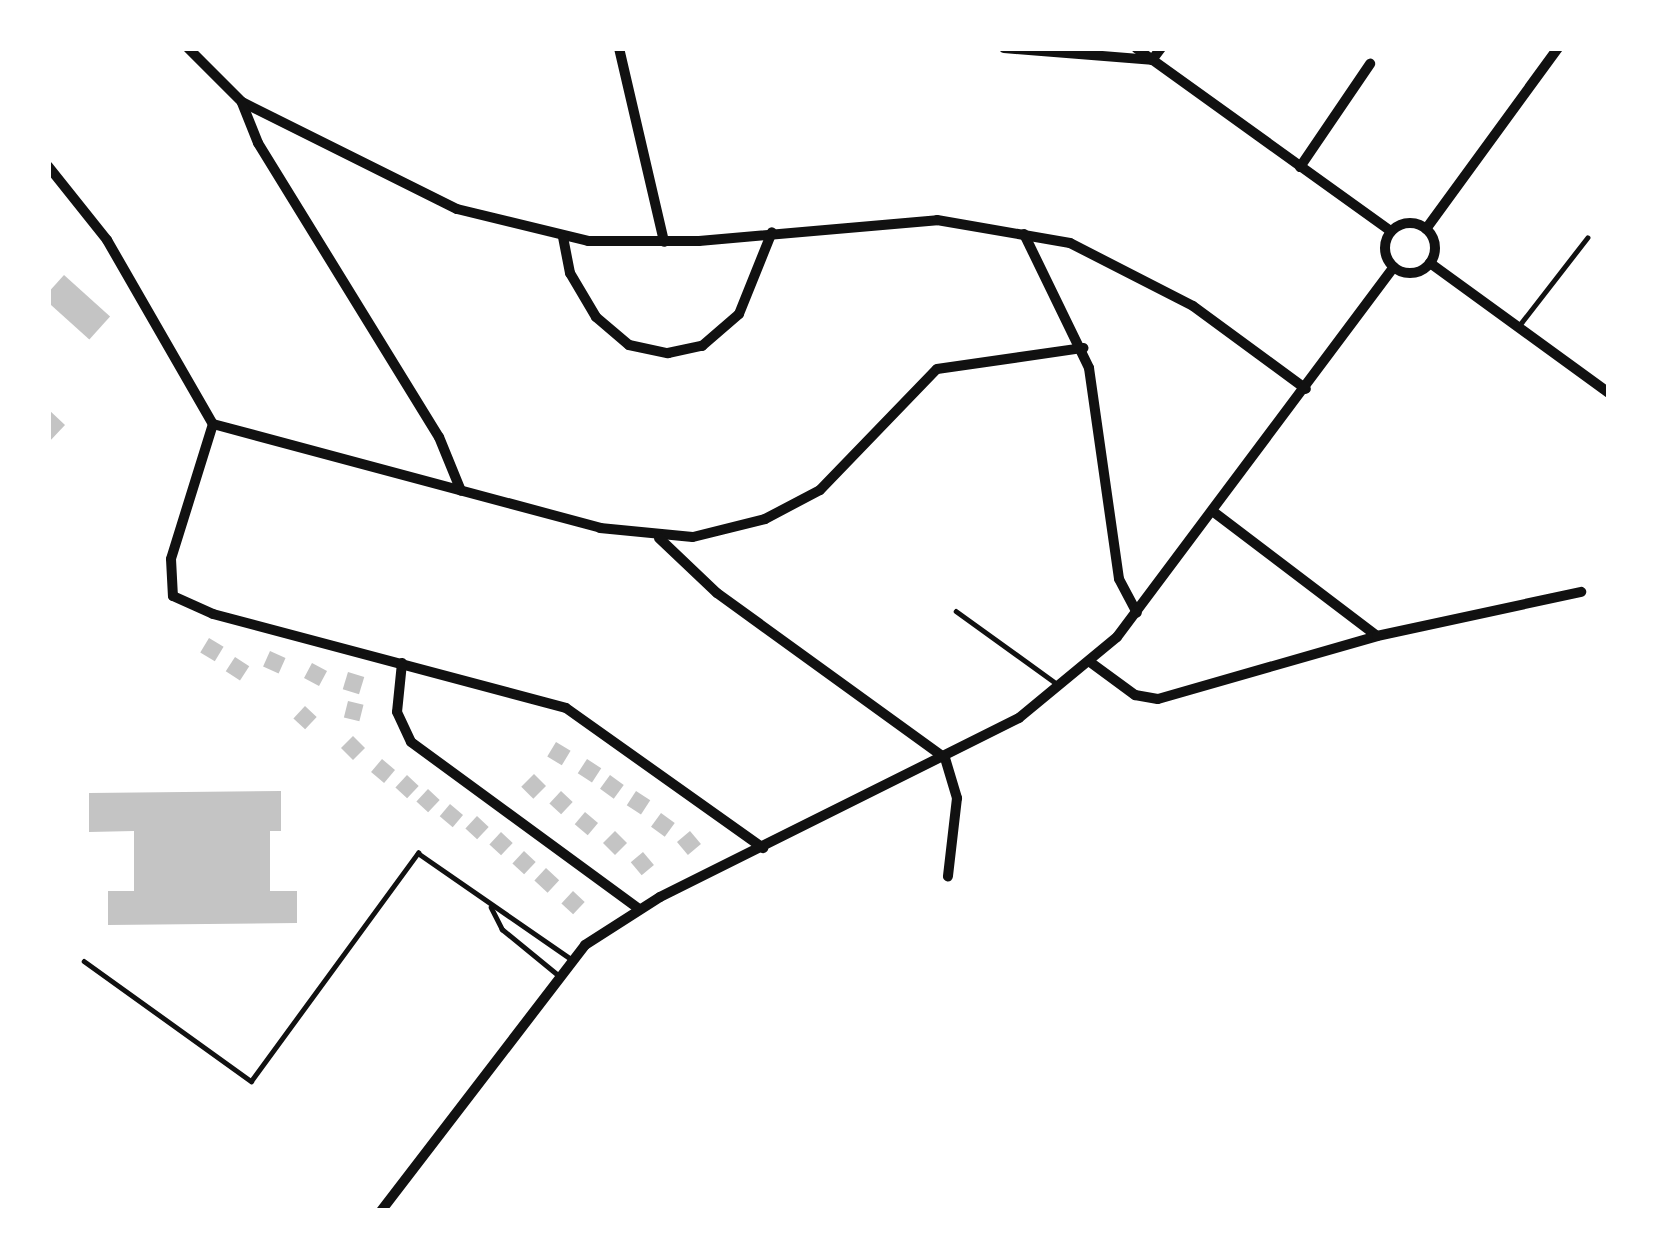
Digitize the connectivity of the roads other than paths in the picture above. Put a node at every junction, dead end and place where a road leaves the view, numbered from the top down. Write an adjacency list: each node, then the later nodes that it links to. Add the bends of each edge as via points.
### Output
1 (188, 48): 9 (street)
2 (619, 48): 18 (street)
3 (1004, 48): 7 (street)
4 (1136, 48): 7 (street)
5 (1161, 48): 7 (street)
6 (1558, 48): 12 (street)
7 (1152, 60): 11 (street)
8 (1370, 64): 11 (street)
9 (242, 102): 16 (street, via 457,208); 26 (street, via 258,143 439,437)
10 (48, 166): 25 (street, via 107,240)
11 (1300, 167): 13 (street)
12 (1426, 229): 13 (street, via 1404,223); 19 (street, via 1435,245)
13 (1391, 231): 20 (street, via 1385,254)
14 (772, 232): 15 (street, via 937,220); 16 (street, via 739,314 702,346 668,353 629,346 596,317 570,274); 18 (street)
15 (1024, 234): 22 (street); 23 (street, via 1123,264)
16 (563, 238): 18 (street)
17 (1587, 238): 21 (lane)
18 (664, 242)
19 (1430, 263): 20 (street, via 1409,273); 21 (street)
20 (1394, 267): 23 (street)
21 (1518, 327): 24 (street)
22 (1083, 348): 28 (street, via 937,368 855,460 805,500 726,531); 31 (street, via 1119,579)
23 (1306, 389): 27 (street)
24 (1609, 392)
25 (213, 424): 26 (street); 34 (street, via 168,580 185,605)
26 (461, 491): 28 (street)
27 (1215, 513): 31 (street); 32 (street)
28 (659, 538): 36 (street, via 717,593)
29 (1581, 592): 32 (street)
30 (956, 611): 35 (lane)
31 (1137, 614): 33 (street)
32 (1377, 636): 33 (street, via 1158,699 1135,695)
33 (1090, 662): 35 (street)
34 (402, 663): 37 (street, via 583,717); 40 (street, via 397,712 411,742)
35 (1061, 687): 36 (street)
36 (945, 758): 37 (street); 38 (street, via 958,797)
37 (763, 848): 40 (street)
38 (948, 876)
39 (490, 907): 41 (lane); 42 (lane, via 418,853 251,1081); 43 (lane, via 502,929)
40 (638, 908): 41 (street)
41 (571, 959): 43 (street)
42 (84, 961)
43 (557, 974): 44 (street)
44 (381, 1211)

